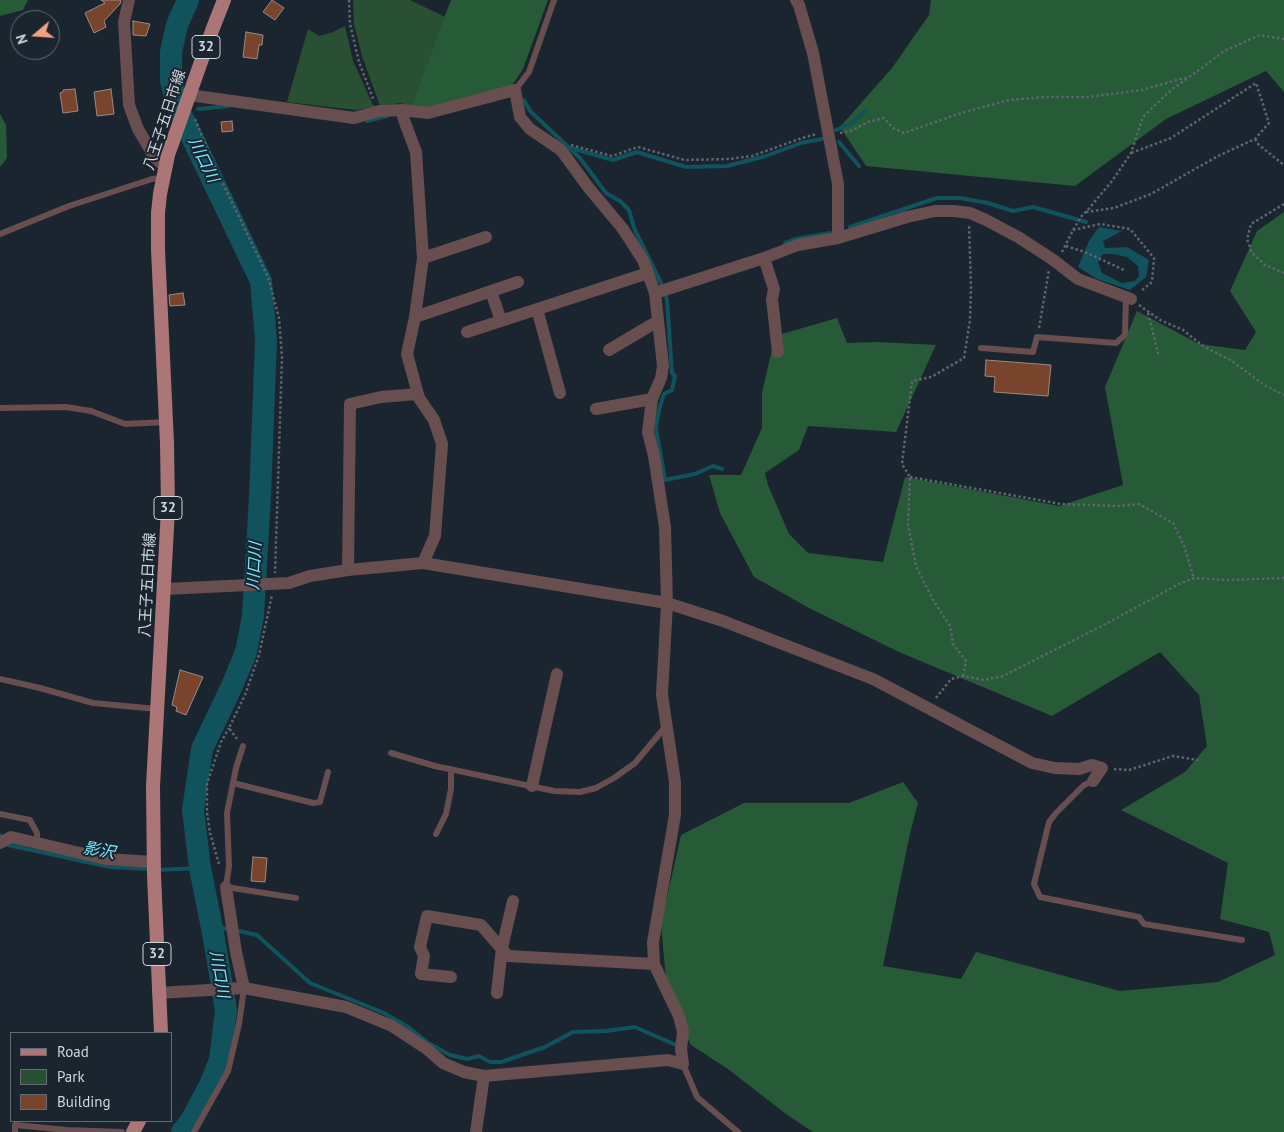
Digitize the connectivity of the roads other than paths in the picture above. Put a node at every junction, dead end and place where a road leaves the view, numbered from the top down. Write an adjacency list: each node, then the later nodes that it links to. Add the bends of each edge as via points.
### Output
1 (129, 0): 8 (street, via 124,22 129,105 144,140 155,158)
2 (224, 0): 6 (main road, 八王子五日市線 / 32)
3 (554, 0): 5 (lane, via 529,72)
4 (796, 0): 11 (street, via 813,53 838,184)
5 (515, 90): 7 (street, via 428,112); 14 (street, via 520,117 530,129 561,150 623,229)
6 (189, 95): 7 (street, via 354,118); 8 (main road, 八王子五日市線 / 32)
7 (402, 110): 12 (street, via 416,152)
8 (165, 166): 9 (lane, via 152,179 69,206); 32 (main road, 八王子五日市線 / 32, via 158,237)
9 (0, 234)
10 (486, 237): 12 (street)
11 (838, 238): 13 (street, via 798,245); 18 (street, via 934,211 970,213 1018,237 1078,279)
12 (423, 258): 20 (street)
13 (764, 258): 17 (street); 26 (street, via 774,289 772,299)
14 (648, 273): 17 (street); 19 (street)
15 (518, 282): 16 (street)
16 (491, 291): 20 (street); 21 (street)
17 (656, 293): 22 (street)
18 (1128, 299): 24 (lane, via 1125,335 1116,343 1037,338 1033,352)
19 (536, 309): 21 (street); 27 (street)
20 (415, 317): 28 (street, via 408,354)
21 (501, 321): 23 (street)
22 (658, 321): 25 (street); 29 (street, via 663,366)
23 (467, 332)
24 (981, 348)
25 (609, 350)
26 (778, 352)
27 (560, 393)
28 (417, 394): 33 (street, via 434,420 442,444 435,536); 34 (street, via 350,404)
29 (652, 399): 31 (street); 36 (street, via 648,432 665,527)
30 (0, 408): 32 (lane, via 66,407 91,411 125,424)
31 (596, 408)
32 (166, 422): 35 (main road, 八王子五日市線 / 32, via 168,509)
33 (423, 563): 34 (street); 36 (street)
34 (348, 570): 35 (street, via 275,584)
35 (165, 589): 39 (main road, 八王子五日市線 / 32)
36 (667, 603): 40 (street, via 662,695); 45 (street, via 873,679 1032,763 1055,768 1079,769 1092,765 1102,768)
37 (557, 674): 47 (street)
38 (0, 679): 39 (lane, via 93,703)
39 (157, 709): 52 (main road, 八王子五日市線 / 32, via 153,786)
40 (666, 726): 47 (lane, via 635,763 596,788 580,792); 58 (street, via 675,782 676,815 653,942)
41 (243, 746): 46 (lane)
42 (391, 753): 43 (lane)
43 (452, 769): 47 (lane); 49 (lane, via 446,814)
44 (328, 772): 46 (lane, via 320,802 313,803)
45 (1093, 781): 56 (lane, via 1084,785 1049,822 1034,884 1040,897 1138,917 1144,924)
46 (233, 783): 53 (lane, via 227,813 229,866)
47 (532, 786)
48 (0, 814): 51 (lane, via 30,820 37,833)
49 (436, 834)
50 (5, 840): 51 (street)
51 (37, 843): 52 (street)
52 (154, 868): 61 (main road, 八王子五日市線 / 32)
53 (226, 887): 54 (lane); 60 (street)
54 (296, 898)
55 (514, 901): 57 (street)
56 (1242, 940)
57 (502, 948): 58 (street, via 508,956); 59 (street, via 481,925 427,916 420,947 424,956 421,974); 62 (street)
58 (654, 964): 64 (street, via 681,1024)
59 (451, 977)
60 (240, 988): 61 (street); 65 (street, via 346,1007 392,1026 443,1063); 68 (lane, via 239,1024 228,1072)
61 (158, 993): 63 (main road, 八王子五日市線 / 32)
62 (497, 993)
63 (161, 1032)
64 (683, 1064): 65 (street, via 668,1060); 70 (lane, via 697,1097)
65 (484, 1076): 69 (street)
66 (15, 1132): 67 (lane, via 15,1124)
67 (122, 1132)
68 (194, 1132)
69 (476, 1132)
70 (738, 1132)

